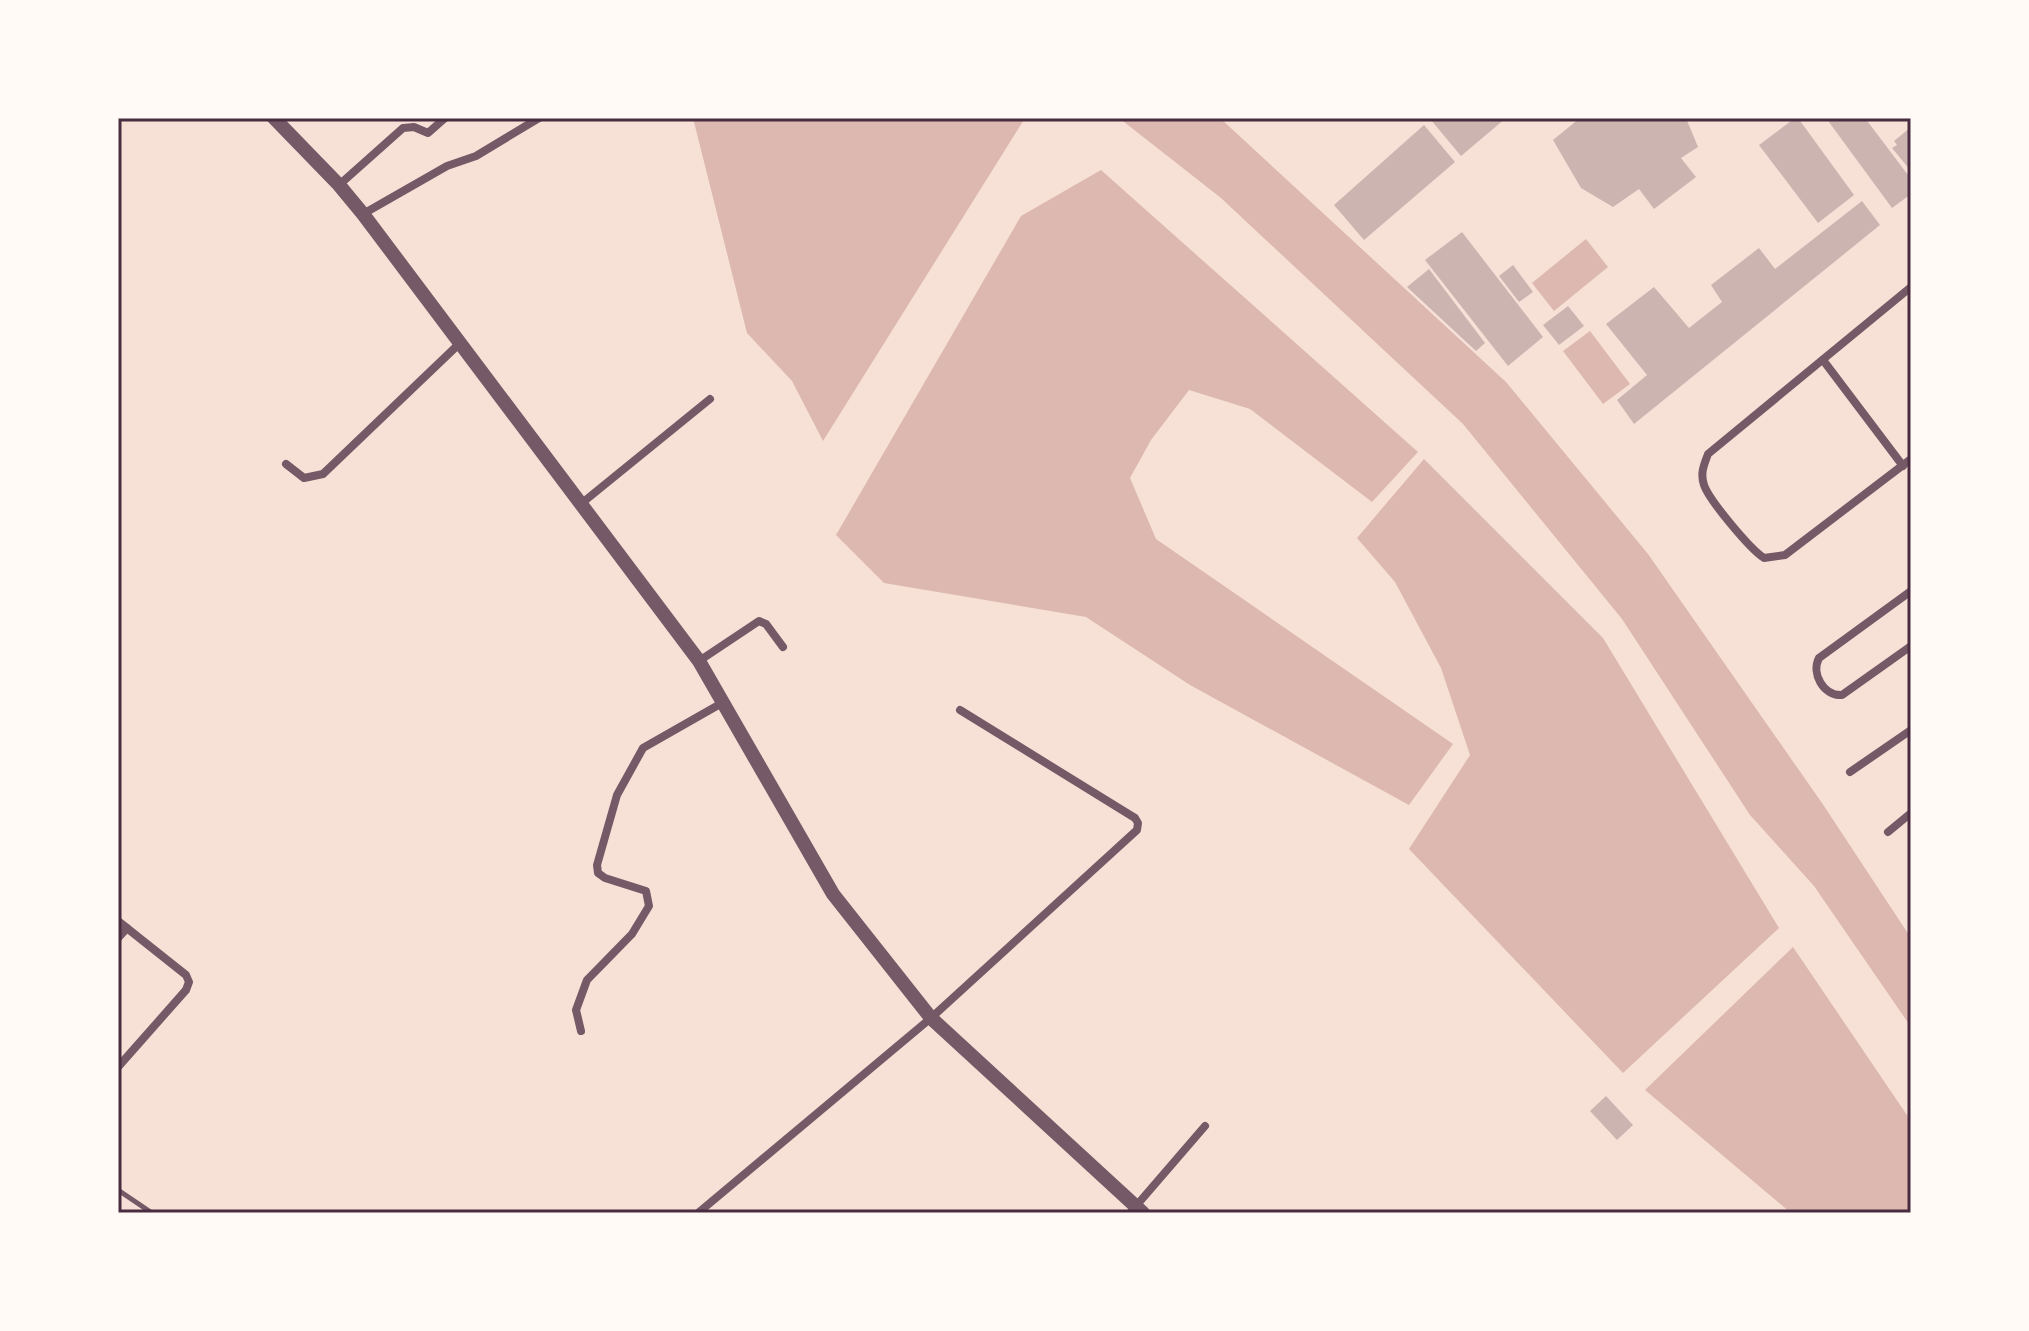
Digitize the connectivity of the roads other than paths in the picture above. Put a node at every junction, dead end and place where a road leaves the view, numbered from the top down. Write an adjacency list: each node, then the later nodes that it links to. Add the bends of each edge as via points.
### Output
1 (274, 118): 4 (street)
2 (445, 118): 4 (street, via 428,133 403,128)
3 (539, 118): 5 (street)
4 (339, 185): 5 (street)
5 (363, 214): 7 (street)
6 (1911, 287): 8 (street)
7 (460, 343): 11 (street, via 323,474 304,478); 12 (street)
8 (1823, 360): 10 (street); 10 (street, via 1708,454 1704,487 1752,551 1764,558 1785,555)
9 (710, 399): 12 (street)
10 (1907, 462)
11 (286, 464)
12 (582, 503): 16 (street)
13 (1911, 591): 14 (street, via 1819,658 1815,673 1826,690 1842,695)
14 (1911, 646)
15 (783, 647): 16 (street, via 759,621)
16 (699, 661): 17 (street)
17 (722, 703): 26 (street, via 833,894); 27 (street, via 643,748 617,795 598,873 646,891 649,906 632,934 587,980 576,1010)
18 (960, 710): 26 (street, via 1135,818 1138,826)
19 (1911, 730): 20 (street)
20 (1850, 772)
21 (1911, 813): 22 (street)
22 (1888, 832)
23 (118, 921): 24 (street)
24 (127, 928): 25 (street); 28 (street, via 189,982)
25 (118, 938)
26 (931, 1018): 31 (street); 33 (street)
27 (581, 1031)
28 (118, 1067)
29 (1205, 1126): 31 (street)
30 (118, 1190): 32 (lane)
31 (1136, 1211)
32 (152, 1213)
33 (698, 1213)

